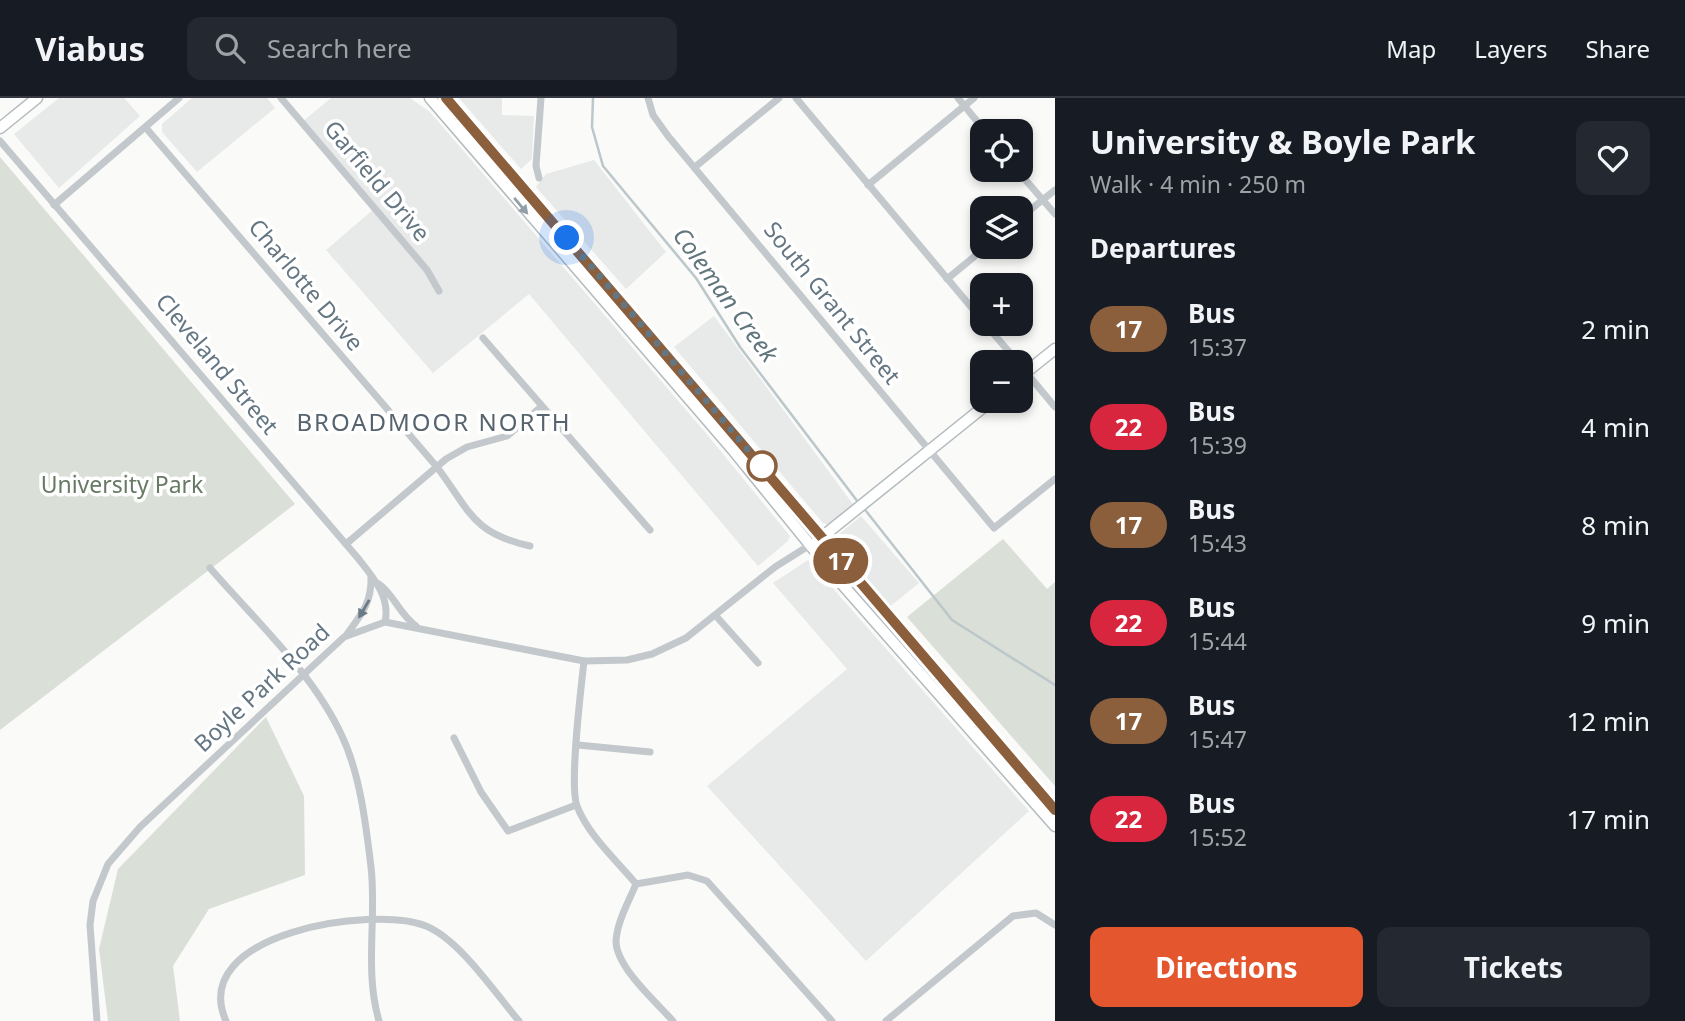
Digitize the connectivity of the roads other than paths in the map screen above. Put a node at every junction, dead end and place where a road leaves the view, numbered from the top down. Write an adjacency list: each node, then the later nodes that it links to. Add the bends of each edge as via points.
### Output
1 (37, 98): 14 (main road)
2 (179, 98): 15 (street)
3 (281, 98): 30 (street, Garfield Drive, via 427,270)
4 (430, 98): 47 (main road, one-way to 47)
5 (446, 98): 45 (main road)
6 (541, 98): 17 (street)
7 (648, 98): 18 (street, South Grant Street, via 657,122)
8 (779, 98): 18 (street)
9 (796, 98): 22 (street)
10 (958, 98): 12 (street)
11 (974, 98): 12 (street)
12 (964, 106): 13 (street); 22 (street)
13 (975, 119)
14 (0, 128)
15 (146, 128): 25 (street); 42 (street, Charlotte Drive)
16 (0, 141): 25 (street, Cleveland Street)
17 (537, 166): 19 (street); 20 (street)
18 (695, 167): 41 (street, South Grant Street)
19 (528, 169)
20 (539, 178)
21 (1027, 182): 24 (street)
22 (868, 186): 29 (street)
23 (1055, 190): 24 (street)
24 (1043, 200): 26 (street); 27 (street)
25 (54, 205): 46 (street, Cleveland Street)
26 (1033, 208)
27 (1055, 214)
28 (971, 259): 29 (street)
29 (947, 279): 31 (street)
30 (439, 291)
31 (970, 306)
32 (994, 336): 35 (street)
33 (483, 338): 38 (street)
34 (1055, 349): 36 (main road)
35 (1006, 350)
36 (1033, 362)
37 (1033, 382): 39 (street)
38 (541, 407): 42 (street, via 507,436 467,447); 44 (street)
39 (1055, 407)
40 (976, 413): 41 (main road)
41 (929, 452): 43 (street, South Grant Street, via 994,528); 45 (main road)
42 (437, 467): 46 (street); 48 (street, Charlotte Drive, via 477,523 505,541)
43 (1055, 479)
44 (650, 530)
45 (822, 538): 47 (main road); 63 (main road)
46 (346, 544): 50 (street, Cleveland Street)
47 (810, 545): 52 (street); 64 (main road)
48 (530, 547)
49 (210, 568): 58 (street)
50 (371, 576): 51 (street, Cleveland Street); 55 (street, one-way to 55, via 367,607)
51 (378, 584): 53 (street, Cleveland Street); 54 (street, via 389,591 404,617)
52 (716, 616): 56 (street, via 652,654 615,662); 57 (street)
53 (385, 622): 54 (street); 55 (street, Boyle Park Road)
54 (420, 629): 56 (street)
55 (344, 637): 58 (street, Boyle Park Road)
56 (584, 661): 60 (street)
57 (758, 663)
58 (301, 675): 66 (street, via 331,714 350,759 371,867); 68 (street, Boyle Park Road, via 140,827 108,864 93,901 90,925)
59 (454, 738): 62 (street, via 481,792 508,831)
60 (578, 745): 61 (street); 62 (street)
61 (650, 752)
62 (576, 804): 65 (street)
63 (1055, 810)
64 (1055, 826)
65 (636, 884): 72 (street, via 618,931 618,953); 73 (street, via 688,875 714,886)
66 (371, 919): 69 (street, via 293,932 251,950 234,967 222,991); 70 (street, via 371,985); 71 (street, via 415,922 445,937)
67 (1055, 925): 74 (street, via 1036,913 1013,916)
68 (96, 1021)
69 (226, 1021)
70 (379, 1021)
71 (519, 1021)
72 (673, 1021)
73 (832, 1021)
74 (886, 1021)

